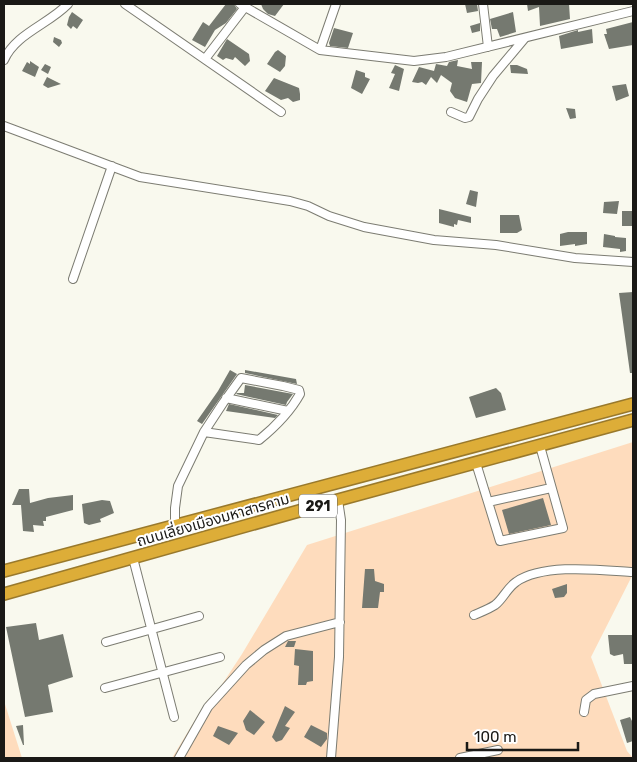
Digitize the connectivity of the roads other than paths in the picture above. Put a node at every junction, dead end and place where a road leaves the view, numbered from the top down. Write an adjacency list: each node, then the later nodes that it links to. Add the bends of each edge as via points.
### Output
1 (68, 4): 10 (street)
2 (125, 4): 11 (street)
3 (336, 4): 9 (street)
4 (483, 4): 8 (street)
5 (242, 5): 9 (street); 11 (street)
6 (633, 11): 7 (street)
7 (525, 38): 8 (street); 14 (street, via 494,76 469,118)
8 (488, 46): 9 (street, via 414,61)
9 (320, 50)
10 (5, 51): 12 (street)
11 (205, 59): 13 (street)
12 (4, 60)
13 (281, 112)
14 (451, 112)
15 (4, 126): 16 (street)
16 (112, 166): 17 (street, via 140,177 290,201 364,226 434,240); 18 (street)
17 (633, 262)
18 (73, 279)
19 (226, 398): 21 (street); 21 (street, via 241,378 283,386 298,390 300,394); 23 (street)
20 (633, 404): 29 (highway, ถนนเลี่ยงเมืองมหาสารคาม / 291)
21 (288, 411): 23 (street, via 259,440)
22 (633, 420): 24 (highway, ถนนเลี่ยงเมืองมหาสารคาม / 291)
23 (204, 432): 29 (street, via 178,486)
24 (540, 446): 25 (highway, ถนนเลี่ยงเมืองมหาสารคาม / 291); 26 (street)
25 (476, 463): 27 (highway, ถนนเลี่ยงเมืองมหาสารคาม / 291); 28 (street)
26 (551, 488): 28 (street); 28 (street, via 563,528 500,541)
27 (338, 500): 30 (highway, ถนนเลี่ยงเมืองมหาสารคาม / 291); 36 (street, via 341,520)
28 (488, 502)
29 (175, 526): 31 (highway, ถนนเลี่ยงเมืองมหาสารคาม / 291)
30 (133, 558): 33 (highway, ถนนเลี่ยงเมืองมหาสารคาม / 291); 37 (street)
31 (4, 571)
32 (633, 572): 34 (street, via 552,570 526,576 514,583 495,605)
33 (4, 594)
34 (474, 615)
35 (199, 616): 37 (street)
36 (340, 622): 46 (street, via 286,636 246,665 208,707); 47 (street)
37 (152, 629): 38 (street); 40 (street)
38 (106, 642)
39 (220, 658): 40 (street)
40 (163, 672): 42 (street); 44 (street)
41 (633, 686): 43 (street, via 594,694 586,700)
42 (105, 688)
43 (584, 712)
44 (174, 717)
45 (498, 750): 49 (street)
46 (179, 758)
47 (331, 758): 48 (street)
48 (341, 758)
49 (460, 758)

